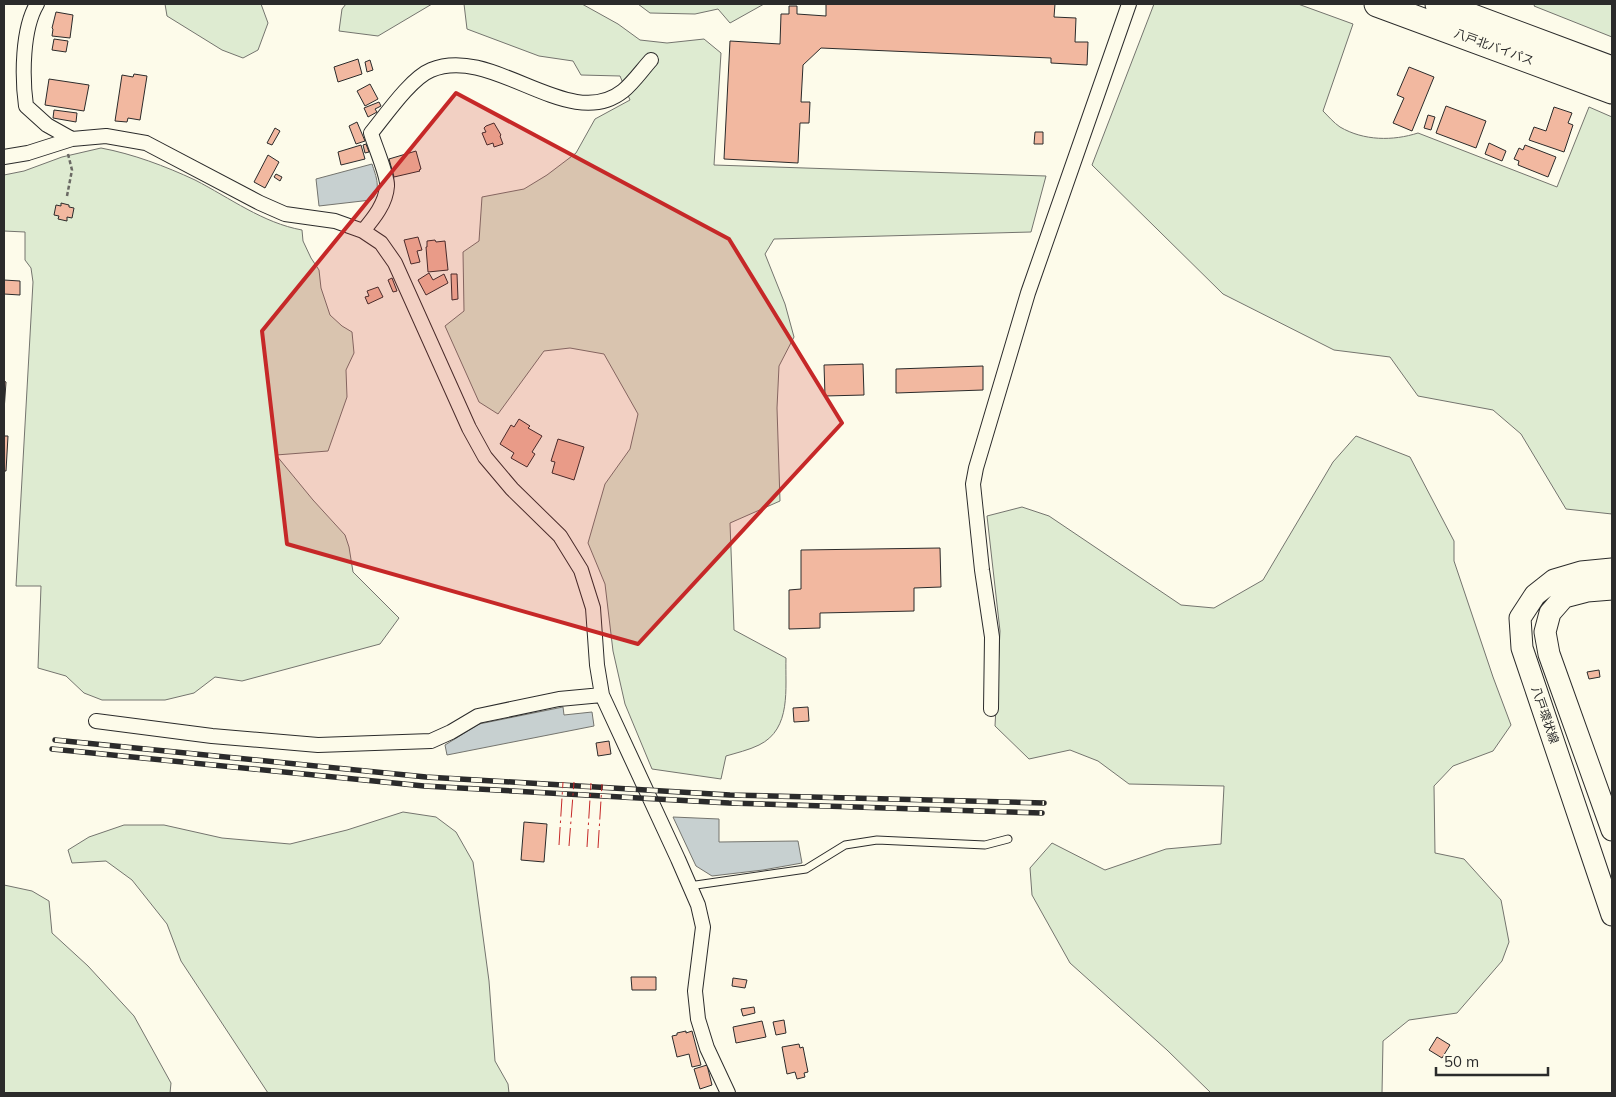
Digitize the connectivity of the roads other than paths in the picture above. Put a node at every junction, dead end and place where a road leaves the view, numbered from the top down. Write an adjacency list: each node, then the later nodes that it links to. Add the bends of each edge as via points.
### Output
1 (37, 4): 8 (street, via 32,13 23,62 26,106)
2 (1129, 4): 14 (street, via 1028,293 976,468 973,484 992,637)
3 (1377, 4): 7 (highway, 八戸北バイパス)
4 (1438, 4): 6 (highway, 八戸北バイパス)
5 (651, 60): 10 (street, via 622,92 603,101 559,99 493,71 449,66 430,70 412,84 371,133 388,184 384,199)
6 (1612, 69)
7 (1612, 91)
8 (68, 140): 9 (street); 10 (street, via 106,136 146,143 260,204 285,214 335,221)
9 (4, 157)
10 (363, 230): 13 (street, via 381,243 396,263 485,457 560,536 581,570 594,608)
11 (1612, 569): 19 (main road, 八戸環状線, via 1581,572 1554,580 1535,596 1520,618 1522,648)
12 (1612, 589): 16 (main road, 八戸環状線, via 1564,597 1550,614 1545,632 1548,654)
13 (602, 695): 15 (street, via 559,699 478,716 431,741 318,745); 18 (street)
14 (992, 709)
15 (96, 722)
16 (1612, 830)
17 (1008, 840): 18 (lane, via 985,845 877,840 845,845 806,869)
18 (690, 886): 20 (street, via 703,927 694,991 698,1019 707,1048)
19 (1612, 915)
20 (728, 1093)

